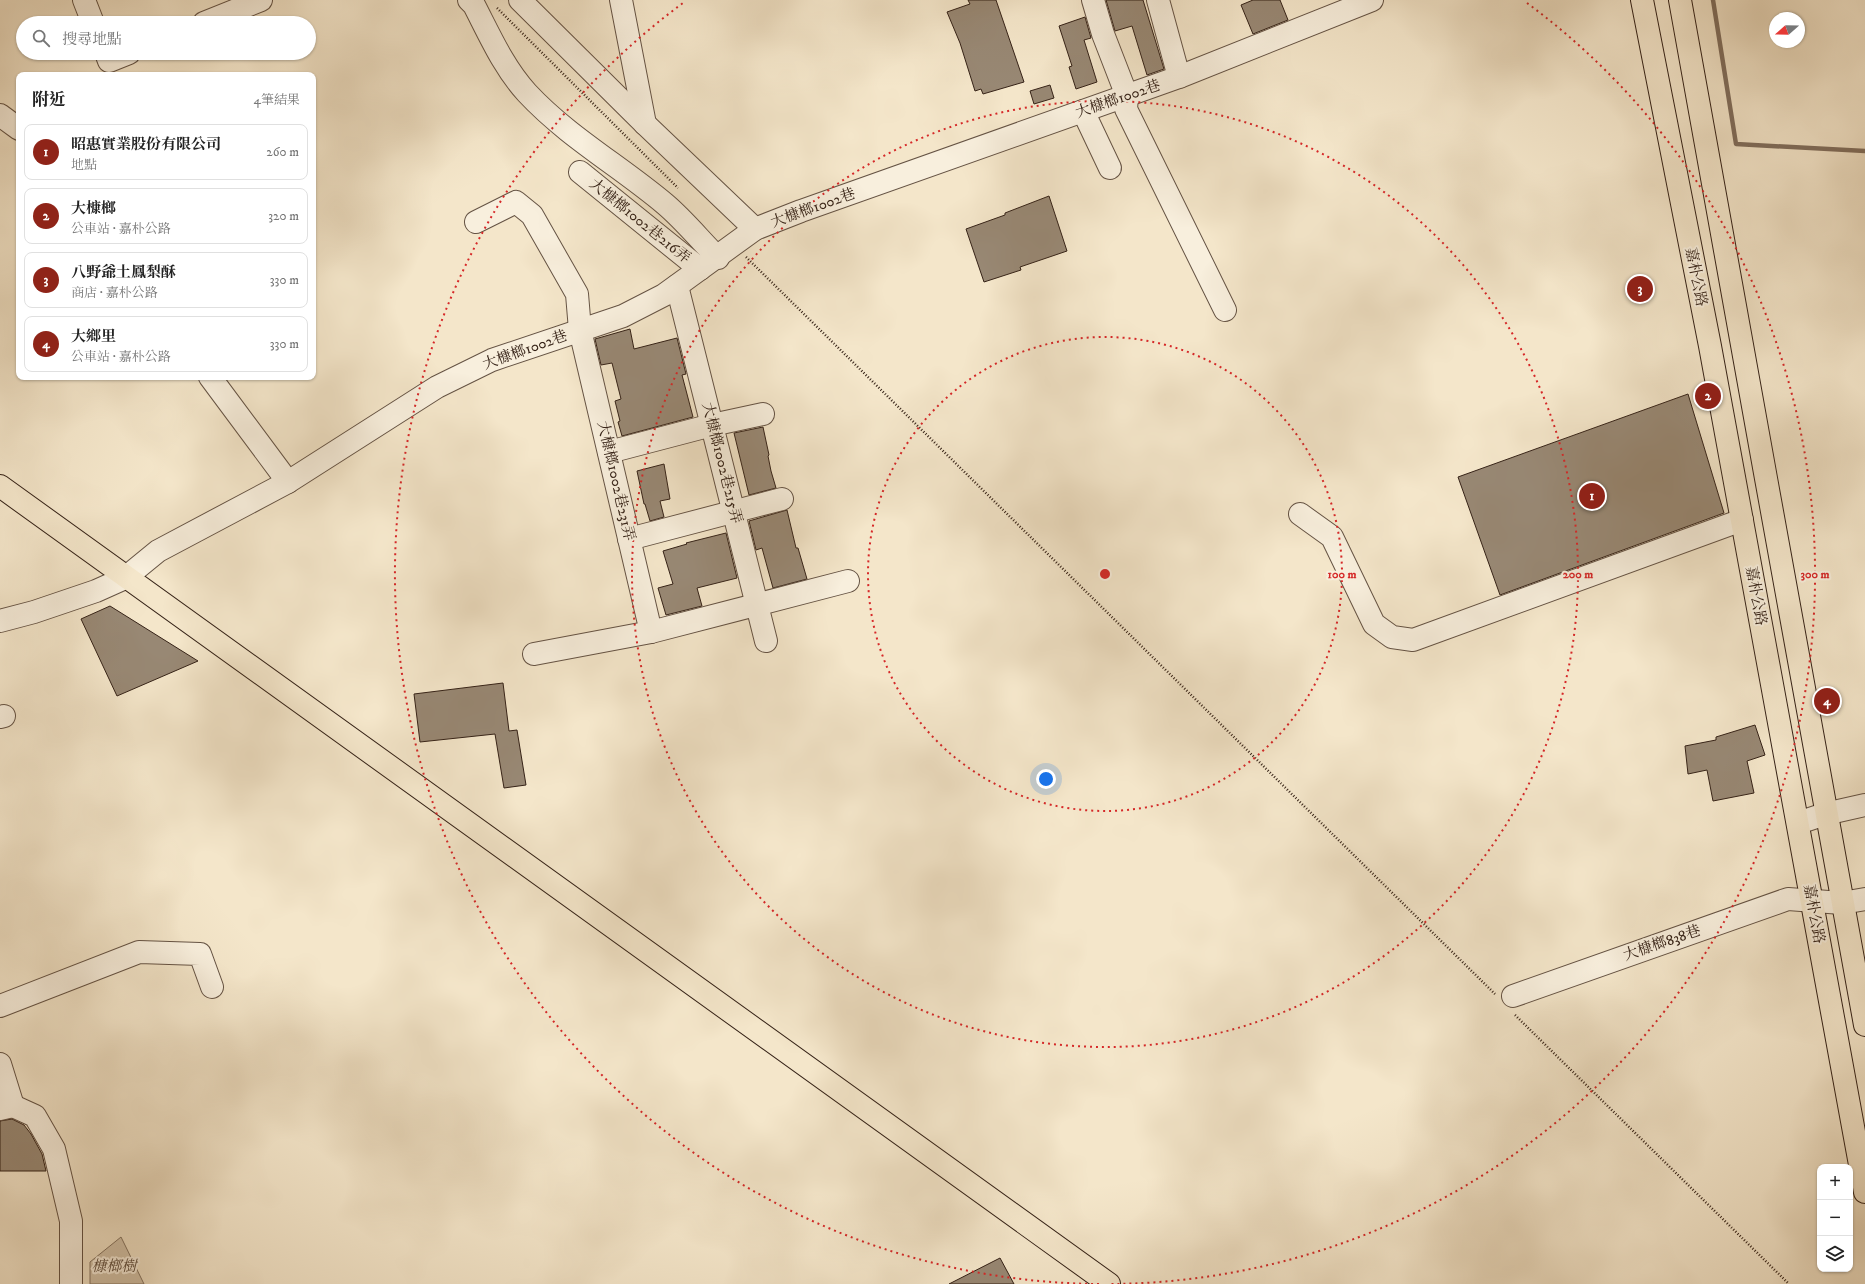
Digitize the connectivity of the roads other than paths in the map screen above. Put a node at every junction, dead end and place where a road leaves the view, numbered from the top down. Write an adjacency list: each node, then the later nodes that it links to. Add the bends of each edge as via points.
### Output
1 (84, 0): 11 (street)
2 (261, 0): 12 (street)
3 (468, 0): 23 (street, via 474,5 512,75 528,94 587,146 665,204)
4 (520, 0): 17 (street)
5 (621, 0): 17 (street)
6 (1093, 0): 14 (street)
7 (1158, 0): 13 (street)
8 (1372, 0): 13 (street, 大槺榔1002巷)
9 (1642, 0): 36 (main road, 嘉朴公路)
10 (1680, 0): 46 (main road, 嘉朴公路)
11 (90, 16)
12 (221, 16)
13 (1179, 77): 14 (street, 大槺榔1002巷)
14 (1127, 96): 15 (street, 大槺榔1002巷); 25 (street, via 1126,109)
15 (1083, 111): 19 (street); 22 (street, 大槺榔1002巷)
16 (0, 115): 18 (street)
17 (645, 124): 22 (street)
18 (16, 127)
19 (1110, 168)
20 (580, 172): 23 (street, 大槺榔1002巷216弄)
21 (476, 222): 26 (street, 大槺榔1002巷231弄, via 516,202 532,215 577,294)
22 (755, 229): 23 (street, 大槺榔1002巷)
23 (709, 264): 24 (street, 大槺榔1002巷)
24 (677, 286): 26 (street, 大槺榔1002巷, via 623,316); 29 (street, 大槺榔1002巷215弄)
25 (1225, 310)
26 (580, 330): 30 (street, 大槺榔1002巷231弄); 31 (street, 大槺榔1002巷, via 492,360 437,386)
27 (212, 380): 31 (street)
28 (763, 414): 29 (street)
29 (712, 425): 30 (street); 34 (street, 大槺榔1002巷215弄)
30 (609, 452): 37 (street, 大槺榔1002巷231弄)
31 (288, 482): 38 (street, 大槺榔1002巷, via 158,550)
32 (0, 486): 38 (main road)
33 (782, 499): 34 (street)
34 (734, 511): 37 (street); 40 (street, 大槺榔1002巷215弄)
35 (1300, 514): 36 (street, via 1332,537 1374,624 1392,637 1412,640)
36 (1742, 520): 47 (main road, 嘉朴公路)
37 (630, 539): 42 (street, 大槺榔1002巷231弄)
38 (125, 578): 41 (street, 大槺榔1002巷, via 96,591); 59 (main road)
39 (848, 581): 40 (street)
40 (758, 605): 42 (street); 43 (street, 大槺榔1002巷215弄)
41 (0, 621)
42 (652, 632): 44 (street)
43 (766, 642)
44 (534, 654)
45 (1865, 805): 46 (street)
46 (1825, 814): 47 (street); 50 (main road, 嘉朴公路)
47 (1798, 823): 49 (main road, 嘉朴公路)
48 (1865, 899): 50 (street, 大槺榔838巷)
49 (1812, 900): 50 (street, 大槺榔838巷); 52 (street, 大槺榔838巷, via 1788,899); 57 (main road, 嘉朴公路)
50 (1842, 903): 54 (main road, 嘉朴公路)
51 (212, 987): 53 (street, via 200,954 139,952)
52 (1507, 1001)
53 (0, 1006)
54 (1865, 1025)
55 (0, 1064): 56 (street)
56 (6, 1108): 58 (street, via 35,1116 54,1149 71,1221)
57 (1865, 1192)
58 (71, 1284)
59 (1109, 1284)

